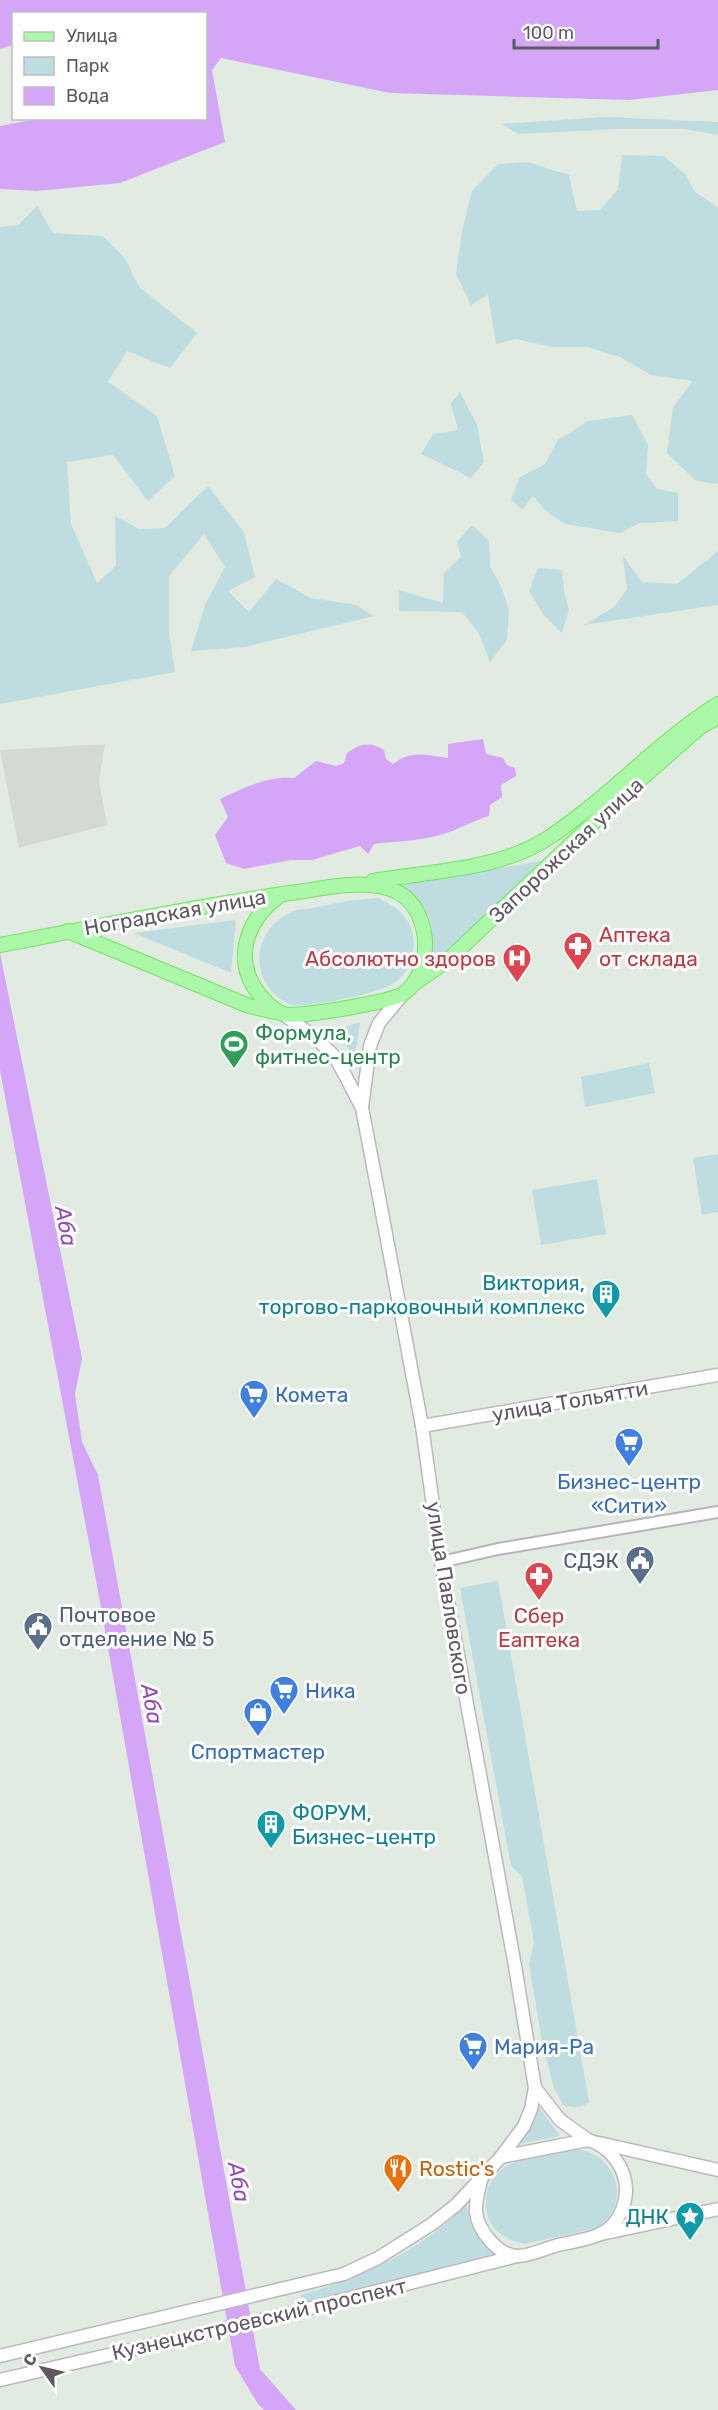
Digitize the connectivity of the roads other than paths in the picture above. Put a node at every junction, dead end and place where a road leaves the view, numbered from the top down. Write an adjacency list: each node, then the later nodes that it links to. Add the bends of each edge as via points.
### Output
1 (718, 704): 3 (main road, Запорожская улица, via 694,719 566,826 539,843 498,861)
2 (718, 717): 7 (main road, Запорожская улица, via 623,795 448,960)
3 (359, 883): 4 (main road); 7 (main road, via 382,885 401,894 422,920 426,951)
4 (282, 894): 5 (main road, Ноградская улица); 9 (main road, via 255,921 245,942 245,967 252,986)
5 (68, 931): 6 (main road, Ноградская улица); 9 (main road, Ноградская улица, via 249,1006)
6 (0, 945)
7 (414, 984): 8 (main road)
8 (403, 994): 9 (main road, via 339,1010); 10 (main road, улица Павловского, via 379,1023 370,1046)
9 (283, 1014): 10 (main road, улица Павловского, via 335,1057)
10 (362, 1108): 12 (main road, улица Павловского)
11 (718, 1375): 12 (main road, улица Тольятти)
12 (422, 1426): 14 (main road, улица Павловского)
13 (718, 1512): 14 (street)
14 (441, 1562): 15 (main road, улица Павловского)
15 (535, 2088): 16 (main road, улица Павловского, via 560,2120); 17 (main road, улица Павловского, via 524,2126)
16 (593, 2142): 17 (main road); 18 (main road); 21 (main road, via 619,2163 626,2192 618,2218)
17 (501, 2157): 19 (main road)
18 (718, 2170)
19 (482, 2180): 22 (main road, via 476,2214 483,2230 501,2250); 23 (main road, Кузнецкстроевский проспект, via 432,2224 378,2258 332,2278)
20 (718, 2209): 21 (main road)
21 (600, 2234): 22 (main road)
22 (517, 2256): 24 (main road, Кузнецкстроевский проспект)
23 (0, 2356)
24 (0, 2380)

